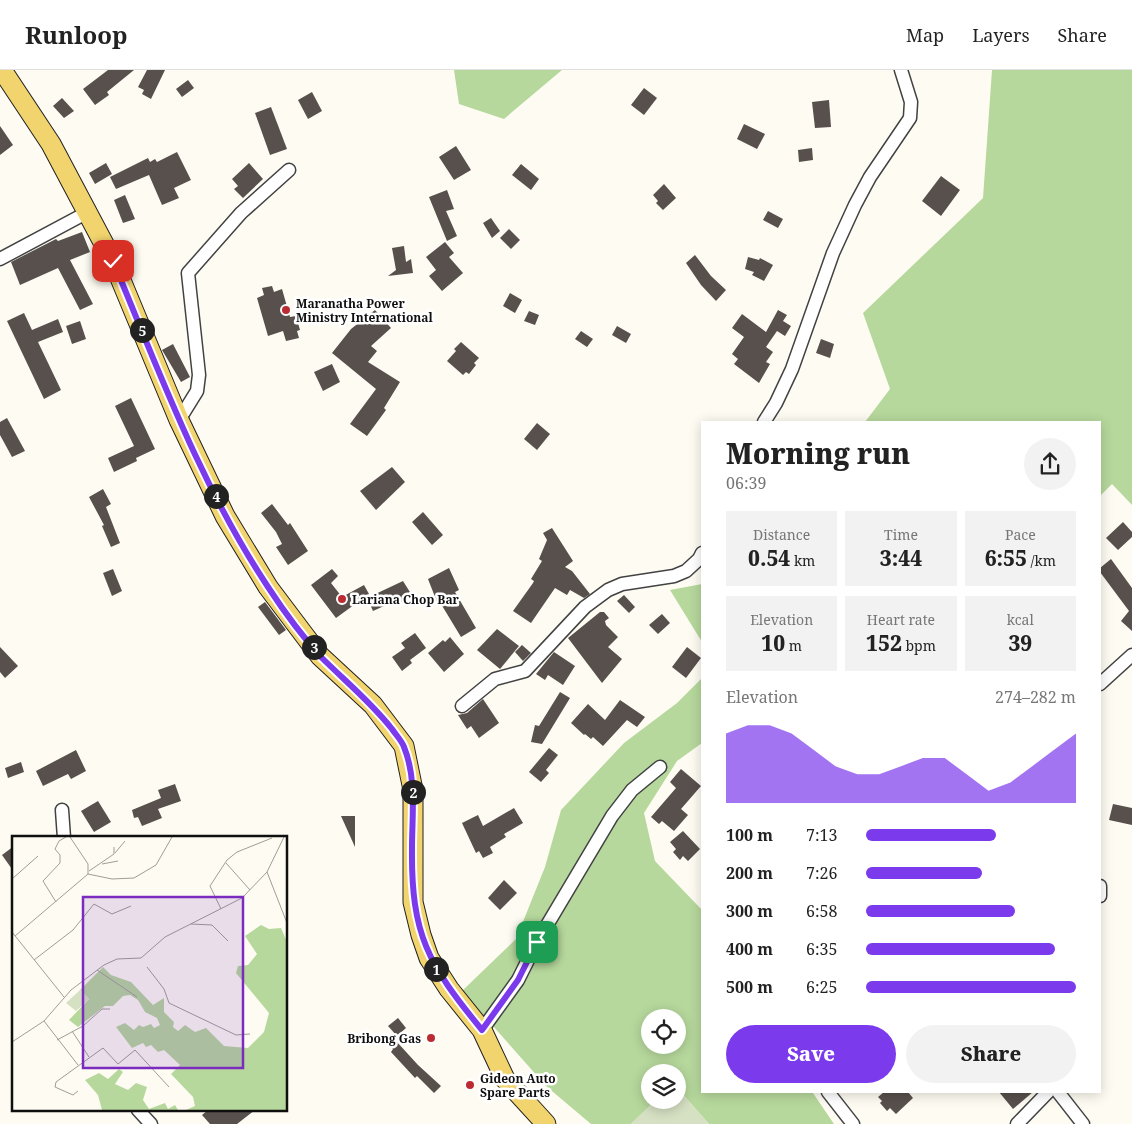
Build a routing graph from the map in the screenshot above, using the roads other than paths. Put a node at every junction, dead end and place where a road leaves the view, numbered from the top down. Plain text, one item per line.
1 (2, 70) edge
2 (901, 70) edge
3 (289, 170) dead end
4 (88, 212) junction
5 (0, 259) edge
6 (179, 420) junction
7 (765, 421) edge
8 (701, 555) edge
9 (1132, 655) edge
10 (1101, 683) edge
11 (462, 706) dead end
12 (660, 767) dead end
13 (62, 810) dead end
14 (64, 836) edge
15 (482, 1030) junction
16 (829, 1093) edge
17 (1047, 1093) edge
18 (1059, 1093) edge
19 (140, 1112) edge
20 (151, 1124) edge
21 (546, 1124) edge
22 (853, 1124) edge
23 (1017, 1124) edge
24 (1083, 1124) edge

1 - 4 main road
2 - 7 street
3 - 6 street
4 - 5 street
4 - 6 main road
6 - 15 main road
8 - 11 street
9 - 10 street
12 - 15 street
13 - 14 street
15 - 21 main road
16 - 22 street
17 - 23 street
18 - 24 street
19 - 20 street

